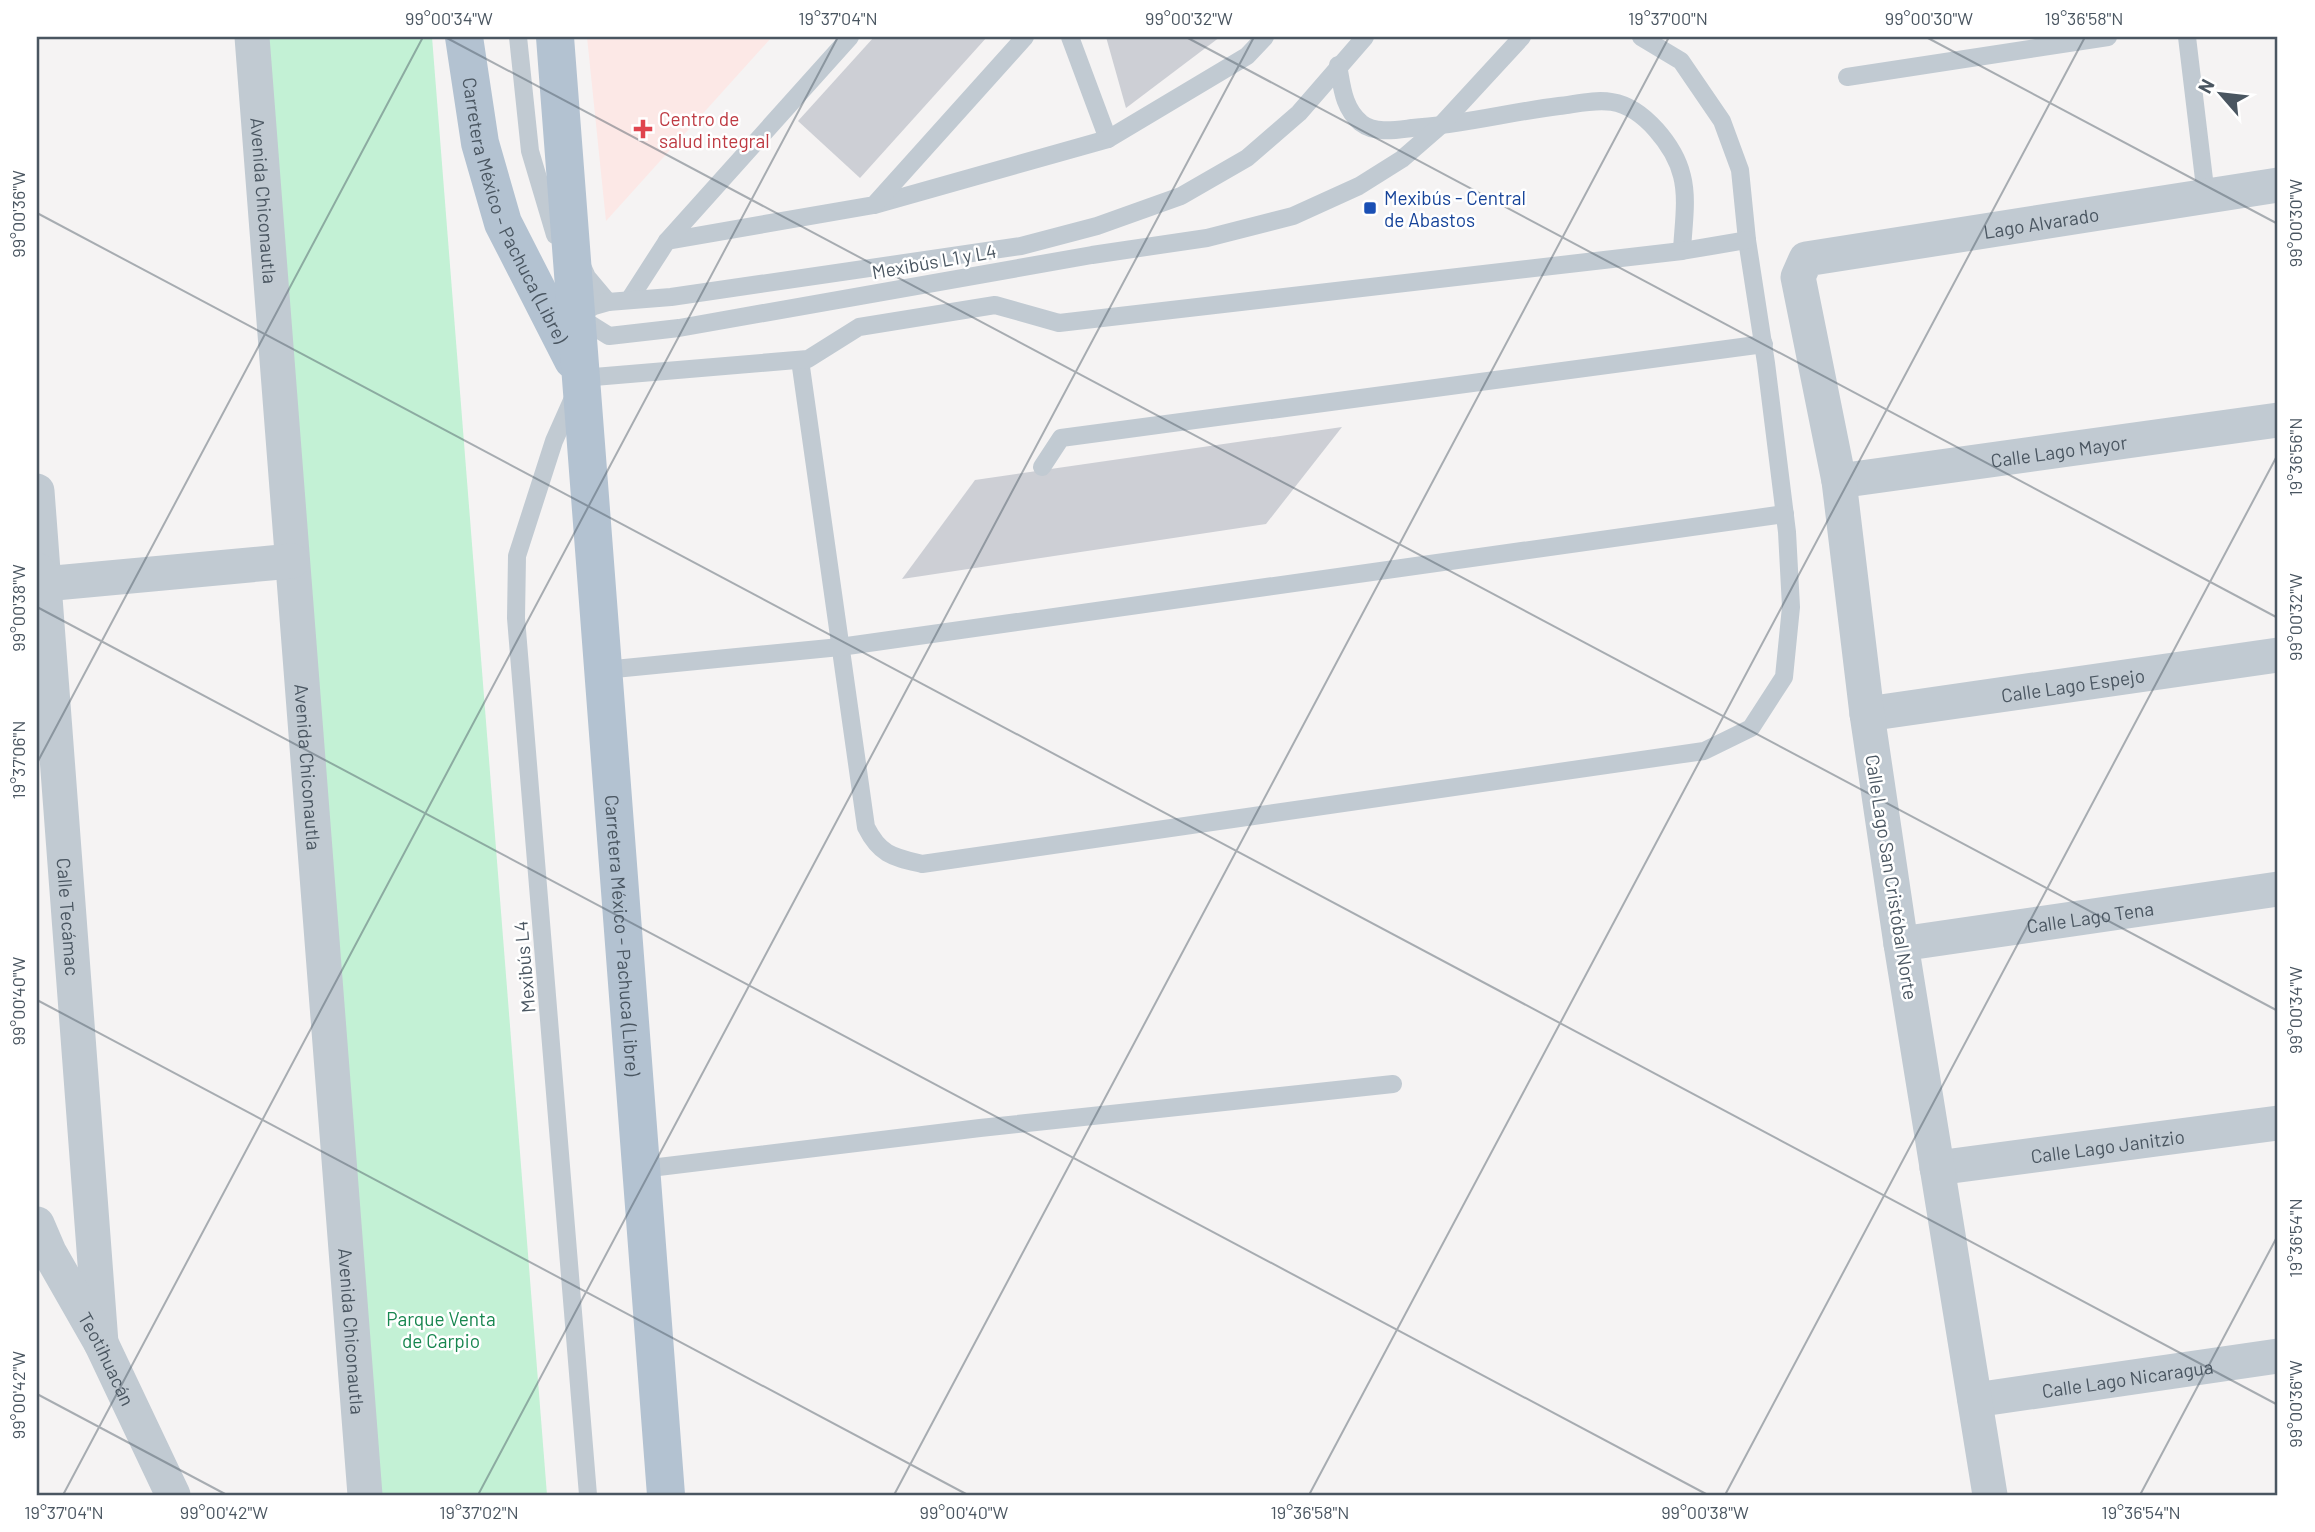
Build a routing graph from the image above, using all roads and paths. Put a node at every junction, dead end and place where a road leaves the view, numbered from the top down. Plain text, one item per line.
1 (251, 37) edge
2 (464, 37) edge
3 (518, 37) edge
4 (541, 37) edge
5 (555, 37) edge
6 (850, 37) edge
7 (1025, 37) edge
8 (1070, 37) edge
9 (1265, 37) edge
10 (1365, 37) edge
11 (1522, 37) edge
12 (1641, 37) edge
13 (2108, 37) edge
14 (2187, 37) edge
15 (1338, 65) junction
16 (1847, 77) dead end
17 (1440, 127) junction
18 (1108, 139) junction
19 (2278, 185) edge
20 (2206, 196) junction
21 (874, 205) junction
22 (1747, 240) junction
23 (571, 241) junction
24 (667, 241) junction
25 (1682, 251) junction
26 (1806, 259) joint
27 (629, 300) junction
28 (609, 336) junction
29 (584, 337) junction
30 (1763, 344) junction
31 (800, 360) junction
32 (2278, 420) edge
33 (554, 441) junction
34 (1042, 467) dead end
35 (1839, 481) junction
36 (37, 491) edge
37 (1785, 514) junction
38 (292, 562) junction
39 (40, 577) edge
40 (840, 647) junction
41 (2278, 655) edge
42 (604, 670) junction
43 (1867, 714) junction
44 (2278, 889) edge
45 (1901, 944) junction
46 (1393, 1084) dead end
47 (2278, 1123) edge
48 (1937, 1168) junction
49 (642, 1169) junction
50 (37, 1224) edge
51 (101, 1343) junction
52 (2278, 1356) edge
53 (1975, 1400) junction
54 (173, 1495) edge
55 (365, 1495) edge
56 (588, 1495) edge
57 (666, 1495) edge
58 (1990, 1495) edge

1 - 38 street, Avenida Chiconautla
2 - 29 main road, Carretera México - Pachuca (Libre)
3 - 29 lane
4 - 23 lane
5 - 23 main road, Carretera México - Pachuca (Libre)
6 - 24 lane
7 - 21 lane
8 - 18 lane
9 - 18 lane
10 - 15 lane, Mexibús L1 y L4
11 - 17 lane, Mexibús L1 y L4
12 - 22 lane
13 - 16 lane
14 - 20 lane
15 - 17 lane
15 - 27 lane, Mexibús L1 y L4
17 - 25 lane
17 - 28 lane, Mexibús L1 y L4
18 - 21 lane
19 - 20 street, Lago Alvarado
20 - 26 street, Lago Alvarado
21 - 24 lane
22 - 25 lane
22 - 30 lane
23 - 29 main road, Carretera México - Pachuca (Libre)
24 - 27 lane
25 - 31 lane
26 - 35 street, Calle Lago San Cristóbal Norte
27 - 29 lane, Mexibús L1 y L4
28 - 29 lane
28 - 29 lane, Mexibús L4
29 - 31 lane
29 - 33 lane, Mexibús L4
29 - 33 lane, Mexibús L4
29 - 42 main road, Carretera México - Pachuca (Libre)
30 - 34 lane
30 - 37 lane
31 - 40 lane
32 - 35 street, Calle Lago Mayor
33 - 56 lane, Mexibús L4
35 - 43 street, Calle Lago San Cristóbal Norte
36 - 39 street, Calle Tecámac
37 - 40 lane
37 - 40 lane
38 - 39 street
38 - 55 street, Avenida Chiconautla
39 - 51 street, Calle Tecámac
40 - 42 lane
41 - 43 street, Calle Lago Espejo
42 - 49 main road, Carretera México - Pachuca (Libre)
43 - 45 street, Calle Lago San Cristóbal Norte
44 - 45 street, Calle Lago Tena
45 - 48 street, Calle Lago San Cristóbal Norte
46 - 49 lane
47 - 48 street, Calle Lago Janitzio
48 - 53 street, Calle Lago San Cristóbal Norte
49 - 57 main road, Carretera México - Pachuca (Libre)
50 - 51 street, Teotihuacán
51 - 54 street, Teotihuacán
52 - 53 street, Calle Lago Nicaragua
53 - 58 street, Calle Lago San Cristóbal Norte

